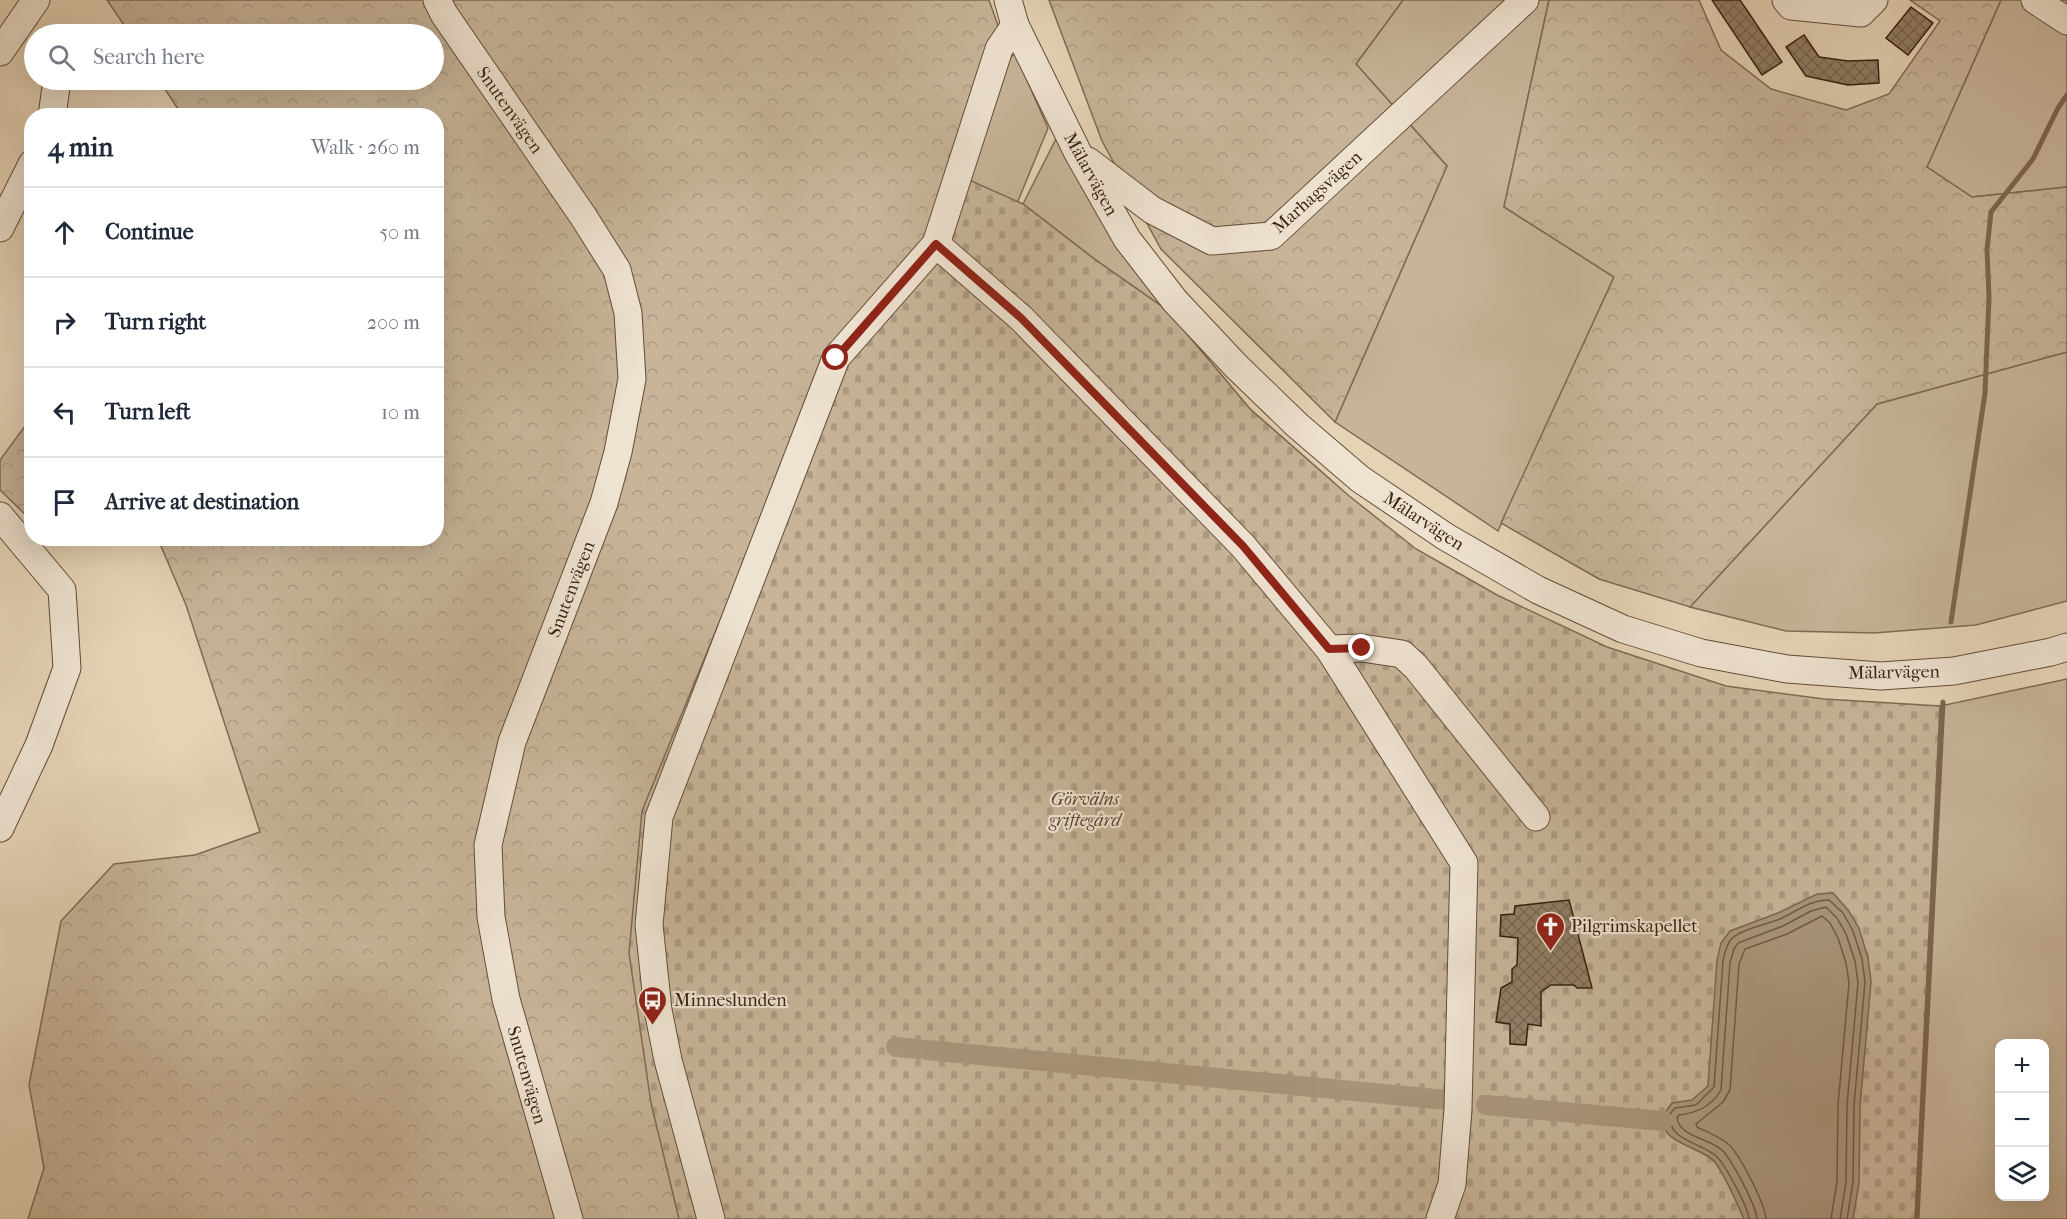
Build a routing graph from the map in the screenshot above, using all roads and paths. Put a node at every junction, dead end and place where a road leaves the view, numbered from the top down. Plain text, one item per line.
1 (437, 0) edge
2 (1525, 0) edge
3 (1786, 0) edge
4 (1874, 0) edge
5 (2035, 0) edge
6 (1011, 12) edge
7 (2067, 21) edge
8 (24, 26) edge
9 (0, 52) edge
10 (56, 90) edge
11 (53, 108) edge
12 (1078, 153) junction
13 (24, 180) edge
14 (0, 228) edge
15 (936, 244) junction
16 (0, 516) edge
17 (24, 545) edge
18 (25, 546) edge
19 (2067, 647) edge
20 (1329, 649) junction
21 (1536, 817) dead end
22 (0, 828) edge
23 (569, 1219) edge
24 (711, 1219) edge
25 (1440, 1219) edge

1 - 23 street, Snutenvägen
2 - 12 street, Marhagsvägen
3 - 4 street
5 - 7 street
6 - 12 street, Mälarvägen
6 - 15 street
8 - 9 street
10 - 11 street
12 - 19 street, Mälarvägen
13 - 14 street
15 - 20 street
15 - 24 street
16 - 17 street
18 - 22 street
20 - 21 street
20 - 25 street

